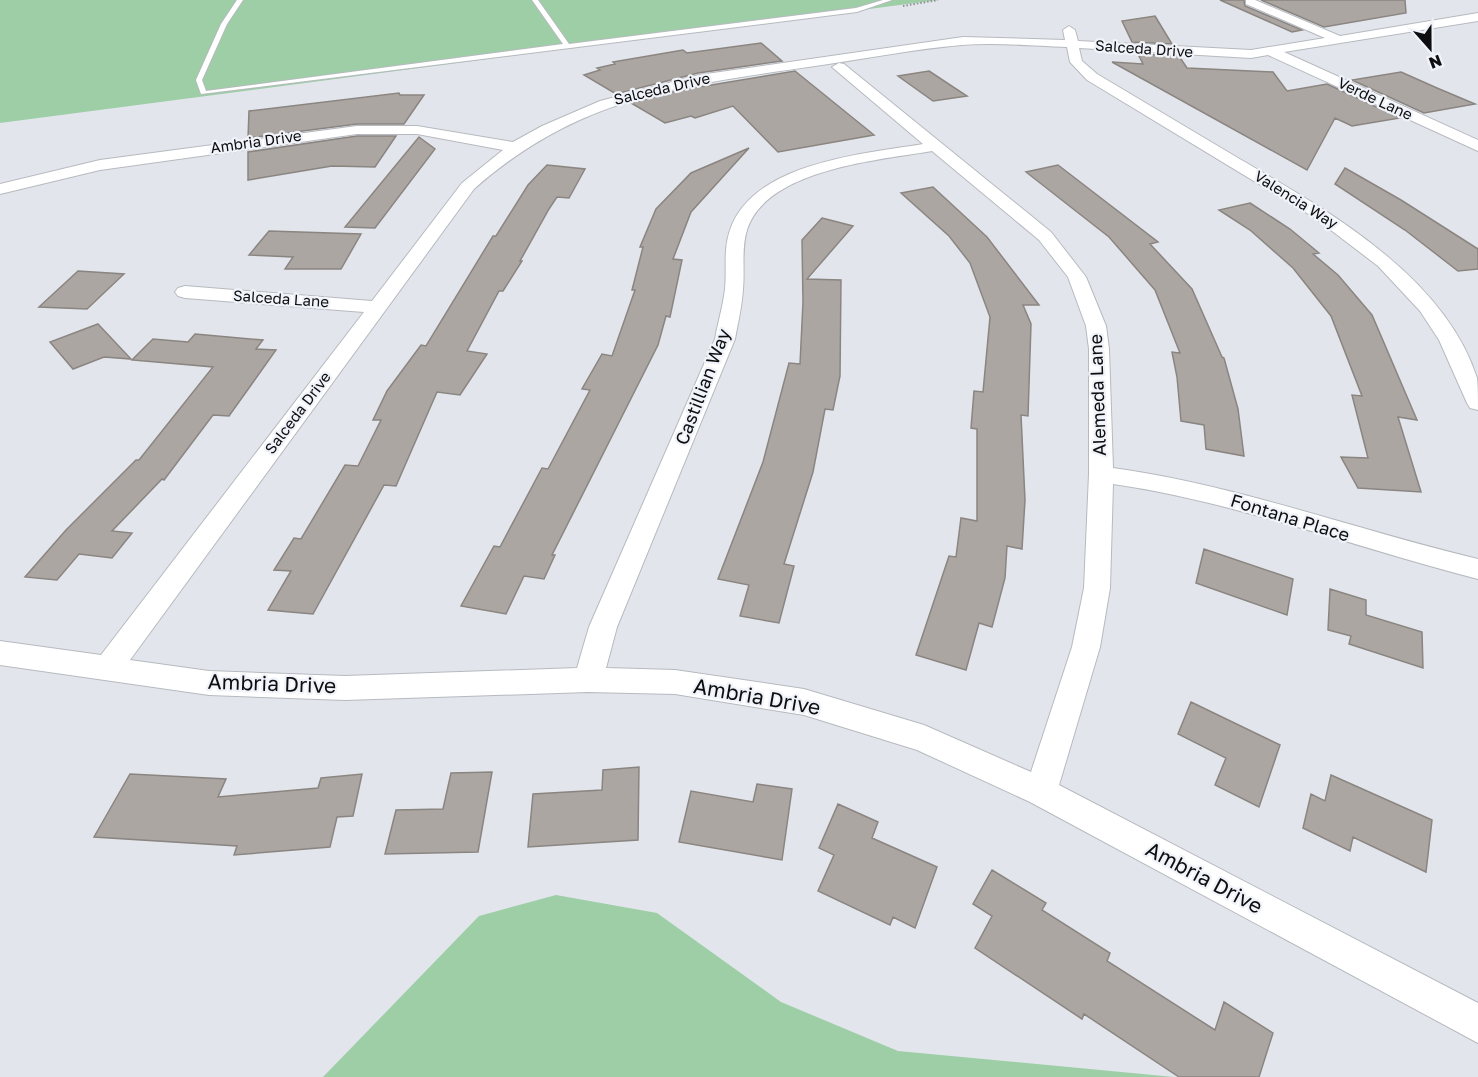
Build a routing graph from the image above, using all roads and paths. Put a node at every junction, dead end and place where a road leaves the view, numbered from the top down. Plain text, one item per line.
1 (240, 0) edge
2 (535, 0) edge
3 (889, 0) edge
4 (1250, 2) dead end
5 (1478, 17) edge
6 (1070, 36) junction
7 (1341, 40) junction
8 (567, 45) junction
9 (1272, 52) junction
10 (839, 67) dead end
11 (937, 146) junction
12 (513, 147) junction
13 (1478, 147) edge
14 (0, 189) edge
15 (185, 292) dead end
16 (378, 307) junction
17 (1478, 403) edge
18 (1101, 474) junction
19 (1478, 569) edge
20 (0, 653) edge
21 (107, 669) junction
22 (588, 680) junction
23 (1041, 792) junction
24 (1478, 1024) edge

1 - 8 lane
2 - 8 lane
3 - 8 lane
4 - 7 street
5 - 7 street, Salceda Drive
6 - 9 street, Salceda Drive
6 - 12 street, Salceda Drive
6 - 17 street, Valencia Way
7 - 9 street, Salceda Drive
9 - 13 street, Verde Lane
10 - 11 street, Alemeda Lane
11 - 18 street, Alemeda Lane
11 - 22 street, Castillian Way
12 - 14 street, Ambria Drive
12 - 16 street, Salceda Drive
15 - 16 street, Salceda Lane
16 - 21 street, Salceda Drive
18 - 19 street, Fontana Place
18 - 23 street, Alemeda Lane
20 - 21 street, Ambria Drive
21 - 22 street, Ambria Drive
22 - 23 street, Ambria Drive
23 - 24 street, Ambria Drive

